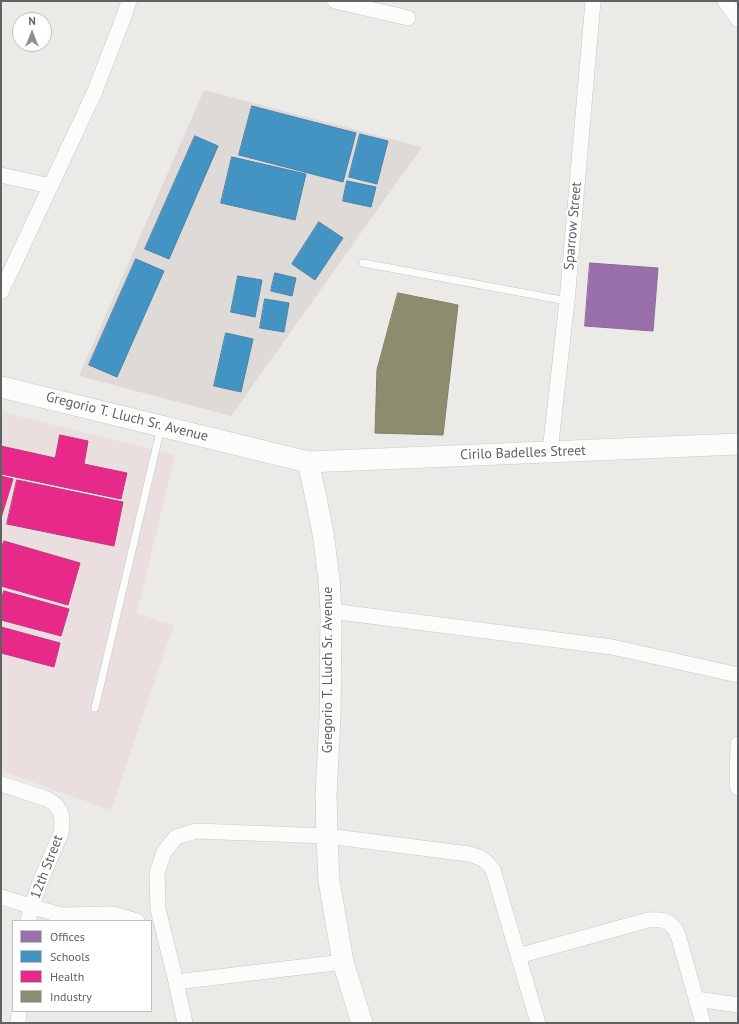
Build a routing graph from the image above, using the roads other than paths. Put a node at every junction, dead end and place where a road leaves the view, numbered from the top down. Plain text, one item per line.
1 (129, 1) edge
2 (335, 1) edge
3 (593, 1) edge
4 (725, 1) edge
5 (408, 18) dead end
6 (738, 19) edge
7 (1, 176) edge
8 (50, 186) junction
9 (363, 263) dead end
10 (1, 292) edge
11 (567, 301) junction
12 (1, 387) edge
13 (161, 426) junction
14 (738, 444) edge
15 (550, 452) junction
16 (308, 462) junction
17 (331, 611) junction
18 (738, 675) edge
19 (95, 708) dead end
20 (738, 744) edge
21 (1, 784) edge
22 (738, 788) edge
23 (326, 836) junction
24 (1, 897) edge
25 (30, 914) edge
26 (133, 920) edge
27 (157, 928) edge
28 (518, 956) junction
29 (343, 962) junction
30 (176, 982) junction
31 (696, 999) junction
32 (738, 1005) edge
33 (19, 1012) edge
34 (18, 1023) edge
35 (185, 1023) edge
36 (362, 1023) edge
37 (538, 1023) edge
38 (703, 1023) edge

1 - 8 street
2 - 5 street
3 - 11 street, Sparrow Street
4 - 6 street
7 - 8 street
8 - 10 street
9 - 11 lane
11 - 15 street, Sparrow Street
12 - 13 main road, Gregorio T. Lluch Sr. Avenue
13 - 16 main road, Gregorio T. Lluch Sr. Avenue
13 - 19 lane
14 - 15 main road, Cirilo Badelles Street
15 - 16 main road, Cirilo Badelles Street
16 - 17 main road, Gregorio T. Lluch Sr. Avenue
17 - 18 street
17 - 23 main road, Gregorio T. Lluch Sr. Avenue
20 - 22 street
21 - 25 street, 12th Street
23 - 27 street
23 - 28 street
23 - 29 main road, Gregorio T. Lluch Sr. Avenue
24 - 25 street
25 - 26 street
27 - 30 street
28 - 31 street
28 - 37 street
29 - 30 street
29 - 36 main road, Gregorio T. Lluch Sr. Avenue
30 - 35 street
31 - 32 street
31 - 38 street
33 - 34 street

